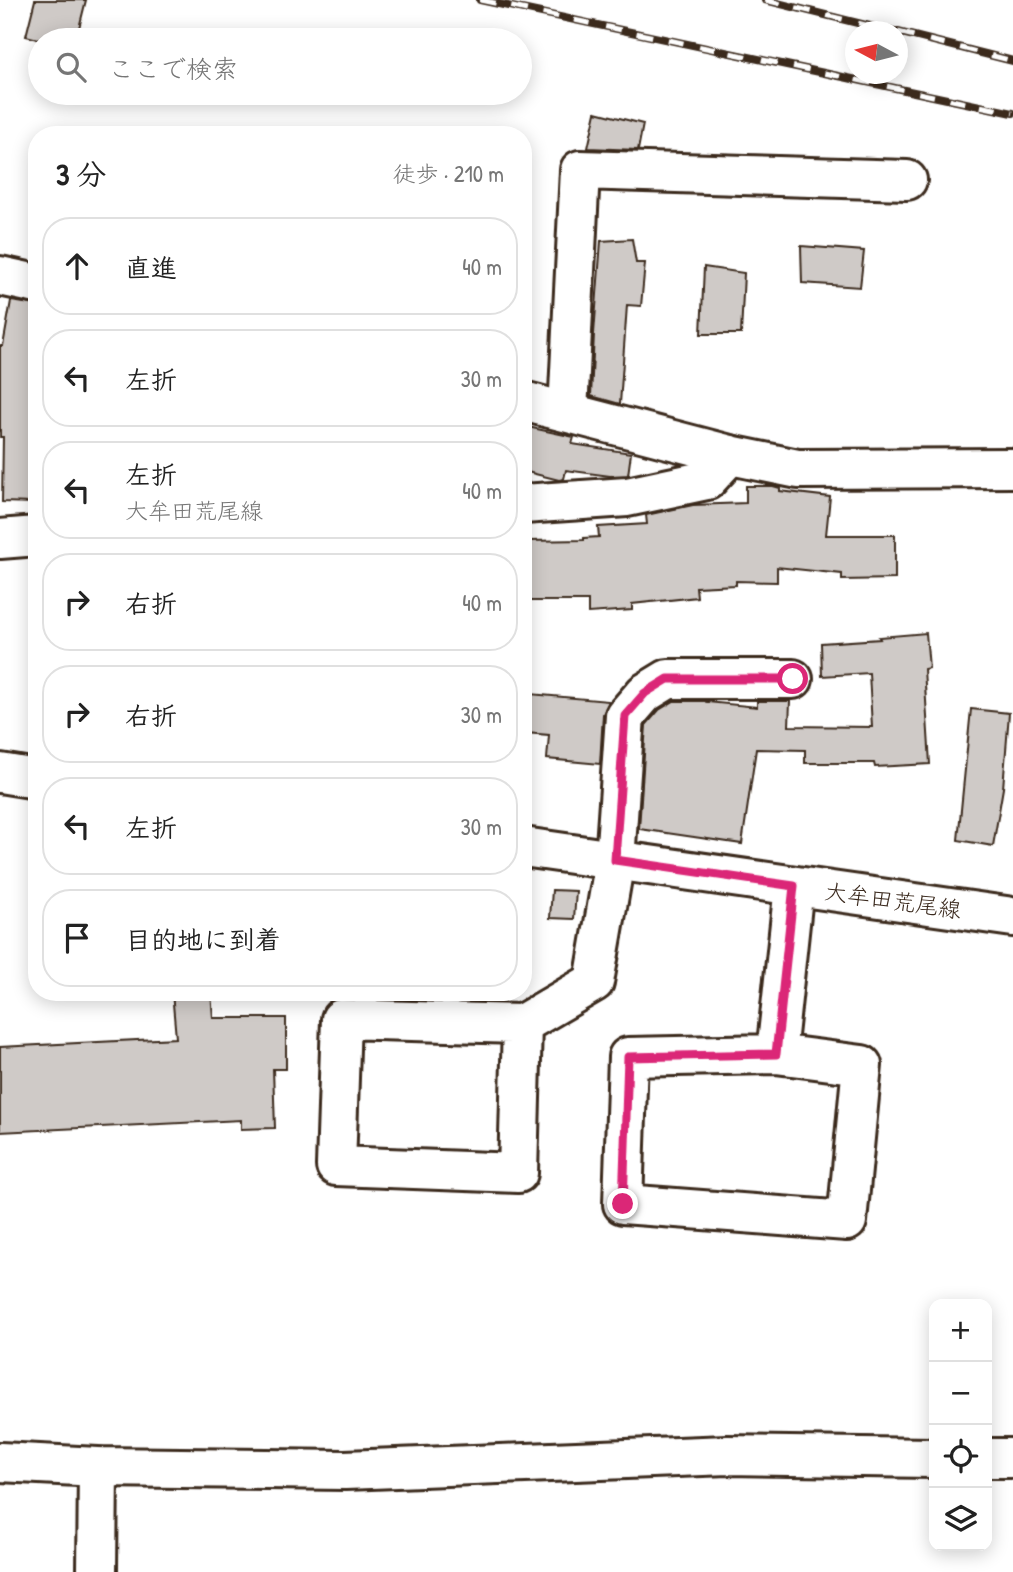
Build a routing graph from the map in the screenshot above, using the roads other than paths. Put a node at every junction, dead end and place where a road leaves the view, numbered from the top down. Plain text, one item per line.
1 (907, 180) dead end
2 (0, 276) edge
3 (28, 282) edge
4 (532, 403) edge
5 (568, 412) junction
6 (730, 455) junction
7 (1013, 468) edge
8 (532, 503) edge
9 (28, 537) edge
10 (0, 539) edge
11 (793, 679) dead end
12 (0, 774) edge
13 (28, 778) edge
14 (532, 848) edge
15 (615, 860) junction
16 (794, 886) junction
17 (1013, 917) edge
18 (522, 1024) junction
19 (776, 1054) junction
20 (929, 1458) edge
21 (992, 1458) edge
22 (1013, 1458) edge
23 (0, 1462) edge
24 (97, 1467) junction
25 (97, 1572) edge

1 - 5 street
2 - 3 street
4 - 5 street
5 - 6 street
6 - 7 street
6 - 8 street
9 - 10 street
11 - 15 street
12 - 13 street
14 - 15 street, 大牟田荒尾線
15 - 16 street, 大牟田荒尾線
15 - 18 street
16 - 17 street, 大牟田荒尾線
16 - 19 street
18 - 18 street
19 - 19 street
20 - 24 street
21 - 22 street
23 - 24 street
24 - 25 street

